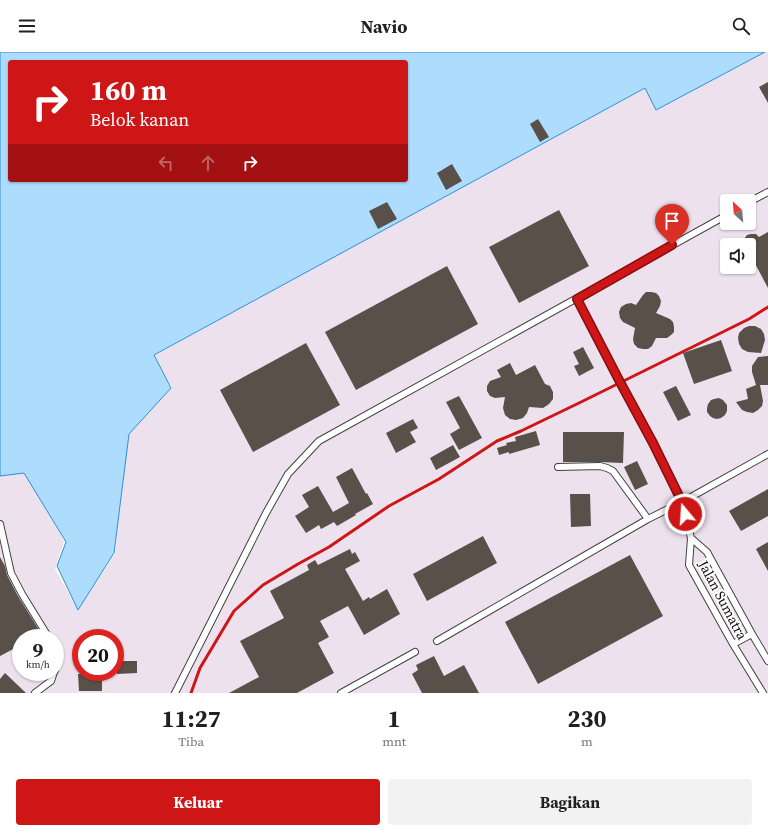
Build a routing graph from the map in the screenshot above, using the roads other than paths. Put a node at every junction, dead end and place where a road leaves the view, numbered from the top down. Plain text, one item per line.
1 (768, 192) edge
2 (756, 198) edge
3 (720, 218) edge
4 (577, 299) junction
5 (768, 454) edge
6 (558, 467) dead end
7 (682, 502) junction
8 (648, 519) junction
9 (0, 524) edge
10 (691, 538) junction
11 (43, 629) edge
12 (752, 634) junction
13 (437, 641) dead end
14 (733, 644) junction
15 (416, 652) dead end
16 (768, 660) edge
17 (51, 681) edge
18 (350, 691) edge
19 (34, 693) edge
20 (175, 693) edge
21 (341, 693) edge
22 (763, 693) edge

1 - 2 lane
3 - 4 lane
4 - 7 lane
4 - 20 lane
5 - 7 lane
6 - 8 lane
7 - 8 lane
7 - 10 lane
8 - 13 lane
9 - 11 lane
10 - 12 lane, Jalan Sumatra
10 - 14 lane, Jalan Sumatra
12 - 14 lane
12 - 16 lane, Jalan Sumatra
14 - 22 lane, Jalan Sumatra
15 - 18 lane
17 - 19 lane
18 - 21 lane

